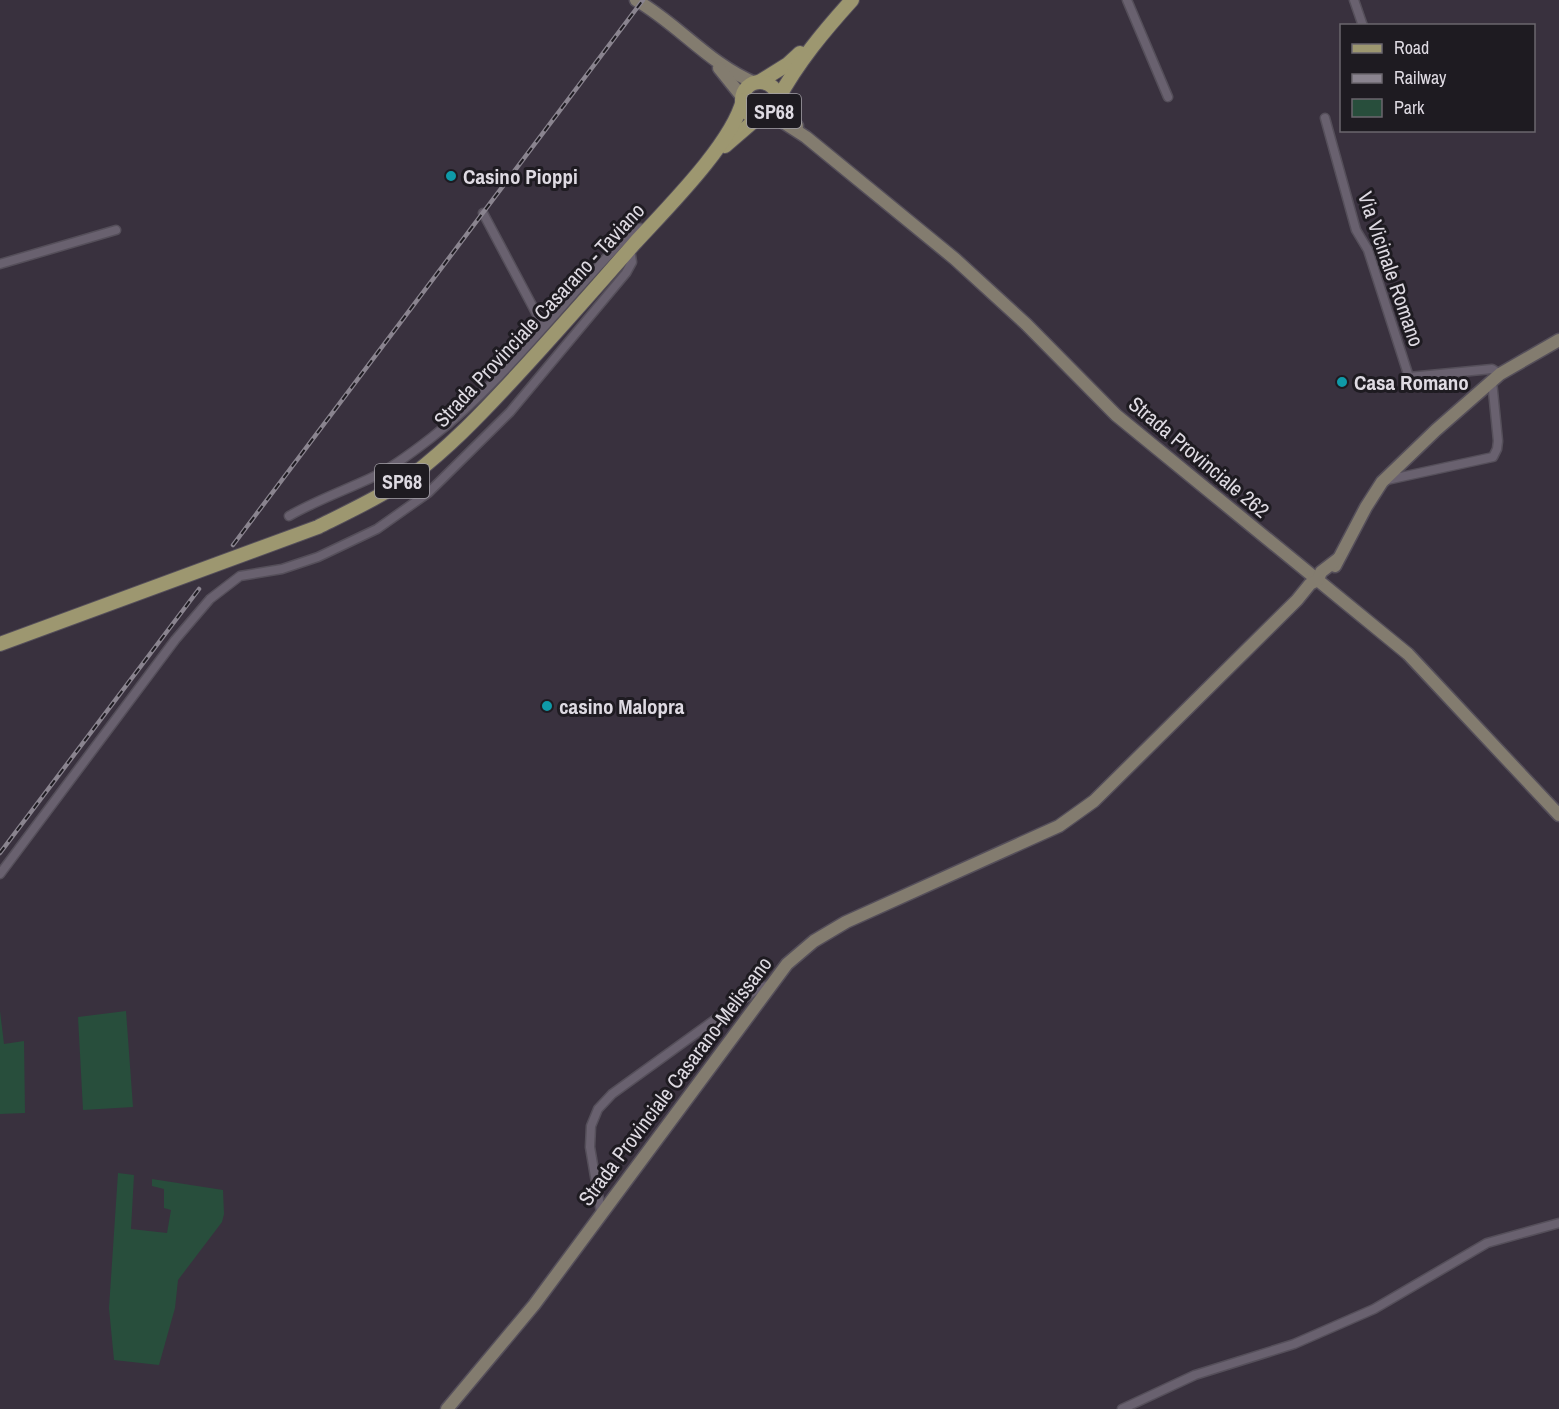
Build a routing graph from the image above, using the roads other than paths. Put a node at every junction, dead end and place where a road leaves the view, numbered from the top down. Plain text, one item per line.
1 (636, 0) edge
2 (852, 0) edge
3 (1127, 0) edge
4 (1354, 0) edge
5 (1362, 24) edge
6 (828, 27) junction
7 (713, 60) junction
8 (757, 82) junction
9 (1168, 97) dead end
10 (743, 99) junction
11 (778, 101) junction
12 (765, 116) junction
13 (1325, 118) dead end
14 (806, 137) junction
15 (702, 168) junction
16 (483, 213) dead end
17 (647, 229) junction
18 (116, 230) dead end
19 (630, 249) junction
20 (0, 264) edge
21 (543, 327) junction
22 (1559, 340) edge
23 (1496, 378) junction
24 (1382, 482) junction
25 (289, 516) dead end
26 (1318, 580) junction
27 (0, 645) edge
28 (1559, 815) edge
29 (0, 874) edge
30 (772, 984) junction
31 (601, 1212) junction
32 (1559, 1223) edge
33 (447, 1409) edge
34 (1122, 1409) edge

1 - 7 main road
2 - 6 main road, Strada Provinciale Casarano - Taviano / SP68
3 - 9 street
4 - 5 street
6 - 8 main road, Strada Provinciale Casarano - Taviano / SP68
6 - 11 main road, Strada Provinciale Casarano - Taviano / SP68
7 - 8 main road
7 - 10 main road
8 - 10 main road, Strada Provinciale Casarano - Taviano / SP68
8 - 11 main road, SP68
10 - 12 main road, SP68
10 - 15 main road, Strada Provinciale Casarano - Taviano / SP68
11 - 12 main road, Strada Provinciale Casarano - Taviano / SP68
11 - 14 main road
12 - 14 main road
12 - 15 main road, Strada Provinciale Casarano - Taviano / SP68
13 - 23 street, Via Vicinale Romano
14 - 26 main road, Strada Provinciale 262
15 - 17 main road, Strada Provinciale Casarano - Taviano / SP68
16 - 21 street
17 - 19 main road, Strada Provinciale Casarano - Taviano / SP68
17 - 21 street
18 - 20 street
19 - 27 main road, Strada Provinciale Casarano - Taviano / SP68
19 - 29 street
21 - 25 street
22 - 23 main road, Strada Provinciale Casarano-Melissano
23 - 24 main road, Strada Provinciale Casarano-Melissano
23 - 24 street
24 - 26 main road, Strada Provinciale Casarano-Melissano
26 - 28 main road, Strada Provinciale 262
26 - 30 main road, Strada Provinciale Casarano-Melissano
30 - 31 main road, Strada Provinciale Casarano-Melissano
30 - 31 street
31 - 33 main road, Strada Provinciale Casarano-Melissano
32 - 34 street

